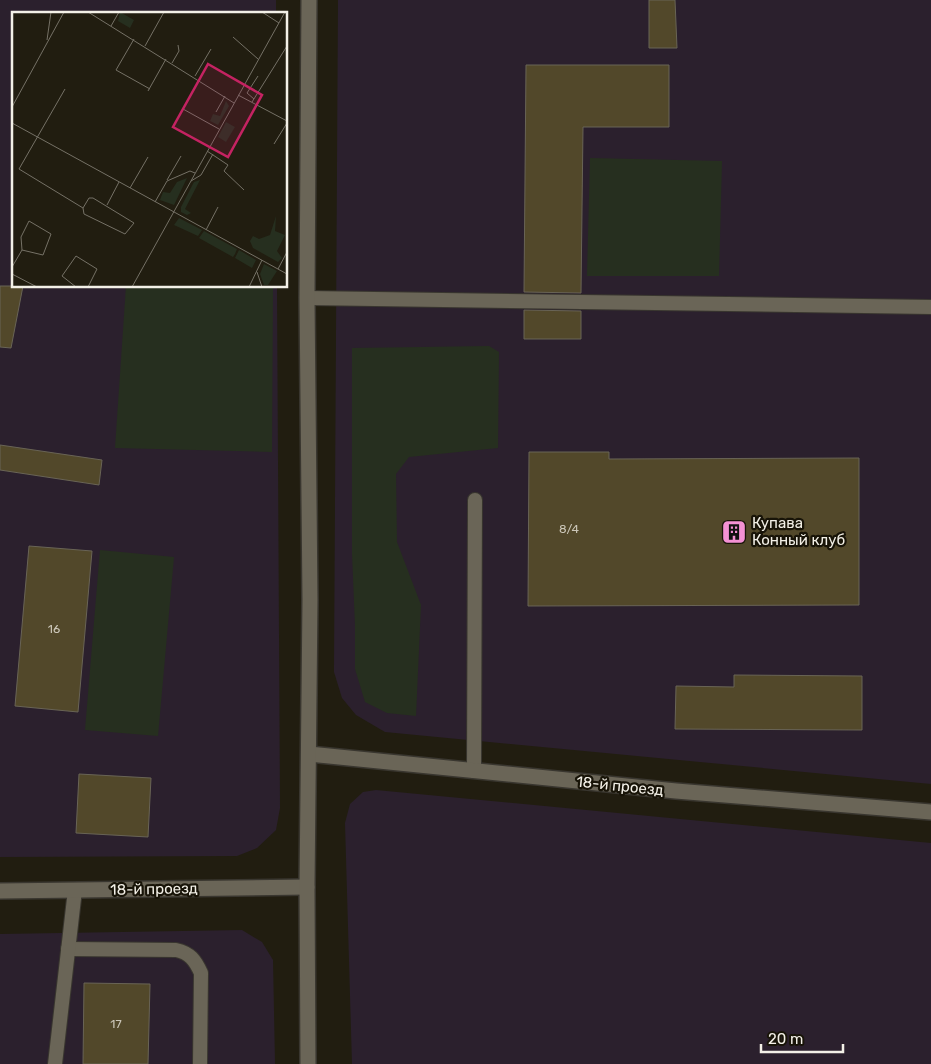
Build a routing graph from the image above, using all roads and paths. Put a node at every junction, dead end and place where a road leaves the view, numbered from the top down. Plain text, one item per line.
1 (309, 0) edge
2 (307, 298) junction
3 (931, 307) edge
4 (475, 500) dead end
5 (309, 754) junction
6 (474, 772) junction
7 (931, 812) edge
8 (307, 887) junction
9 (75, 890) junction
10 (0, 892) edge
11 (68, 948) junction
12 (55, 1064) edge
13 (200, 1064) edge
14 (308, 1064) edge

1 - 2 street
2 - 3 lane
2 - 5 street
4 - 6 lane
5 - 6 street, 18-й проезд
5 - 8 street
6 - 7 street, 18-й проезд
8 - 9 street, 18-й проезд
8 - 14 street
9 - 10 street, 18-й проезд
9 - 11 lane
11 - 12 lane
11 - 13 lane

